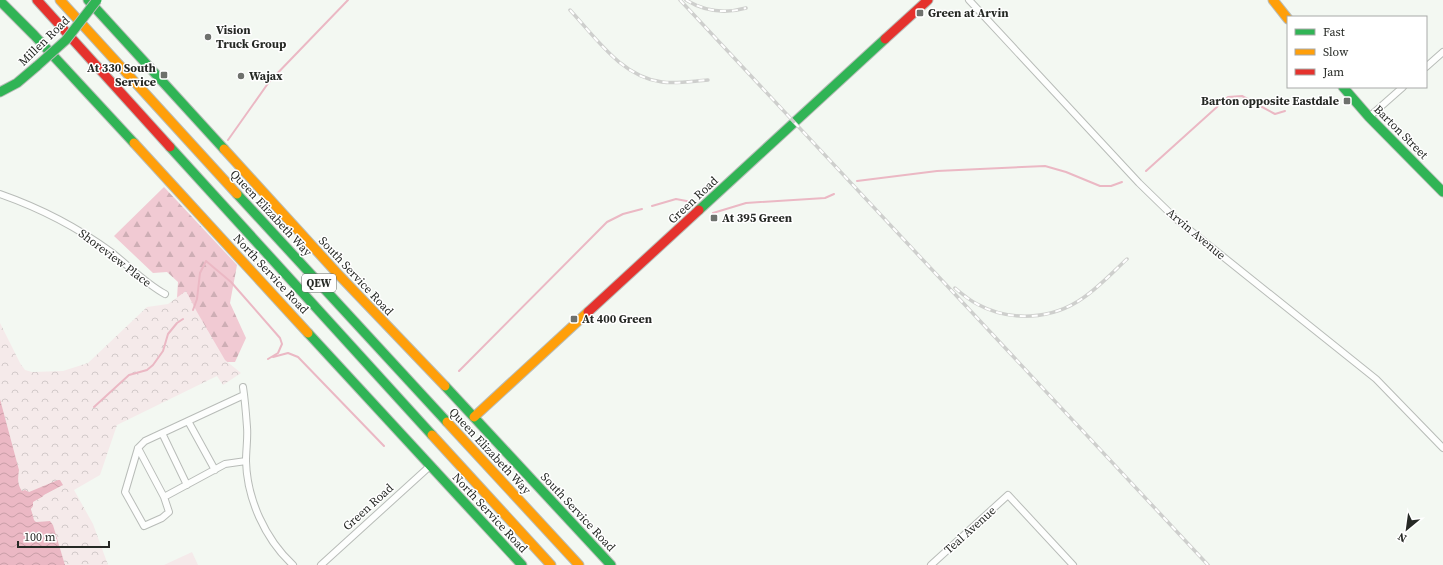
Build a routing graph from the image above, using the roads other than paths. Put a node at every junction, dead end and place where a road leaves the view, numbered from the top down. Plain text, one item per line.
1 (37, 0) edge
2 (60, 0) edge
3 (88, 0) edge
4 (97, 0) edge
5 (928, 0) edge
6 (969, 0) edge
7 (1273, 0) edge
8 (0, 1) edge
9 (1287, 18) edge
10 (1443, 52) edge
11 (1427, 65) edge
12 (1344, 88) edge
13 (1402, 88) edge
14 (0, 92) edge
15 (1369, 117) junction
16 (1443, 192) edge
17 (0, 194) edge
18 (165, 294) dead end
19 (244, 387) dead end
20 (244, 395) junction
21 (474, 417) junction
22 (188, 421) junction
23 (162, 433) junction
24 (138, 448) junction
25 (1443, 448) edge
26 (246, 462) junction
27 (430, 466) junction
28 (215, 470) junction
29 (187, 485) junction
30 (164, 497) junction
31 (293, 565) edge
32 (321, 565) edge
33 (522, 565) edge
34 (551, 565) edge
35 (579, 565) edge
36 (611, 565) edge
37 (931, 565) edge
38 (1073, 565) edge

1 - 34 main road, QEW
2 - 35 main road, Queen Elizabeth Way / QEW
3 - 21 main road, South Service Road
4 - 14 main road, Millen Road, bridge
5 - 21 main road, Green Road
6 - 25 street, Arvin Avenue
7 - 9 main road
8 - 27 main road, North Service Road
10 - 11 street
12 - 15 main road, Barton Street
13 - 15 street
15 - 16 main road, Barton Street
17 - 18 street, Shoreview Place
19 - 20 street
20 - 22 street
20 - 26 street
21 - 36 main road, South Service Road
22 - 23 street
22 - 28 street
23 - 24 street
23 - 29 street
24 - 30 street
24 - 30 street
26 - 28 street
26 - 31 street
27 - 32 street, Green Road
27 - 33 main road, North Service Road
28 - 29 street
29 - 30 street
37 - 38 street, Teal Avenue

